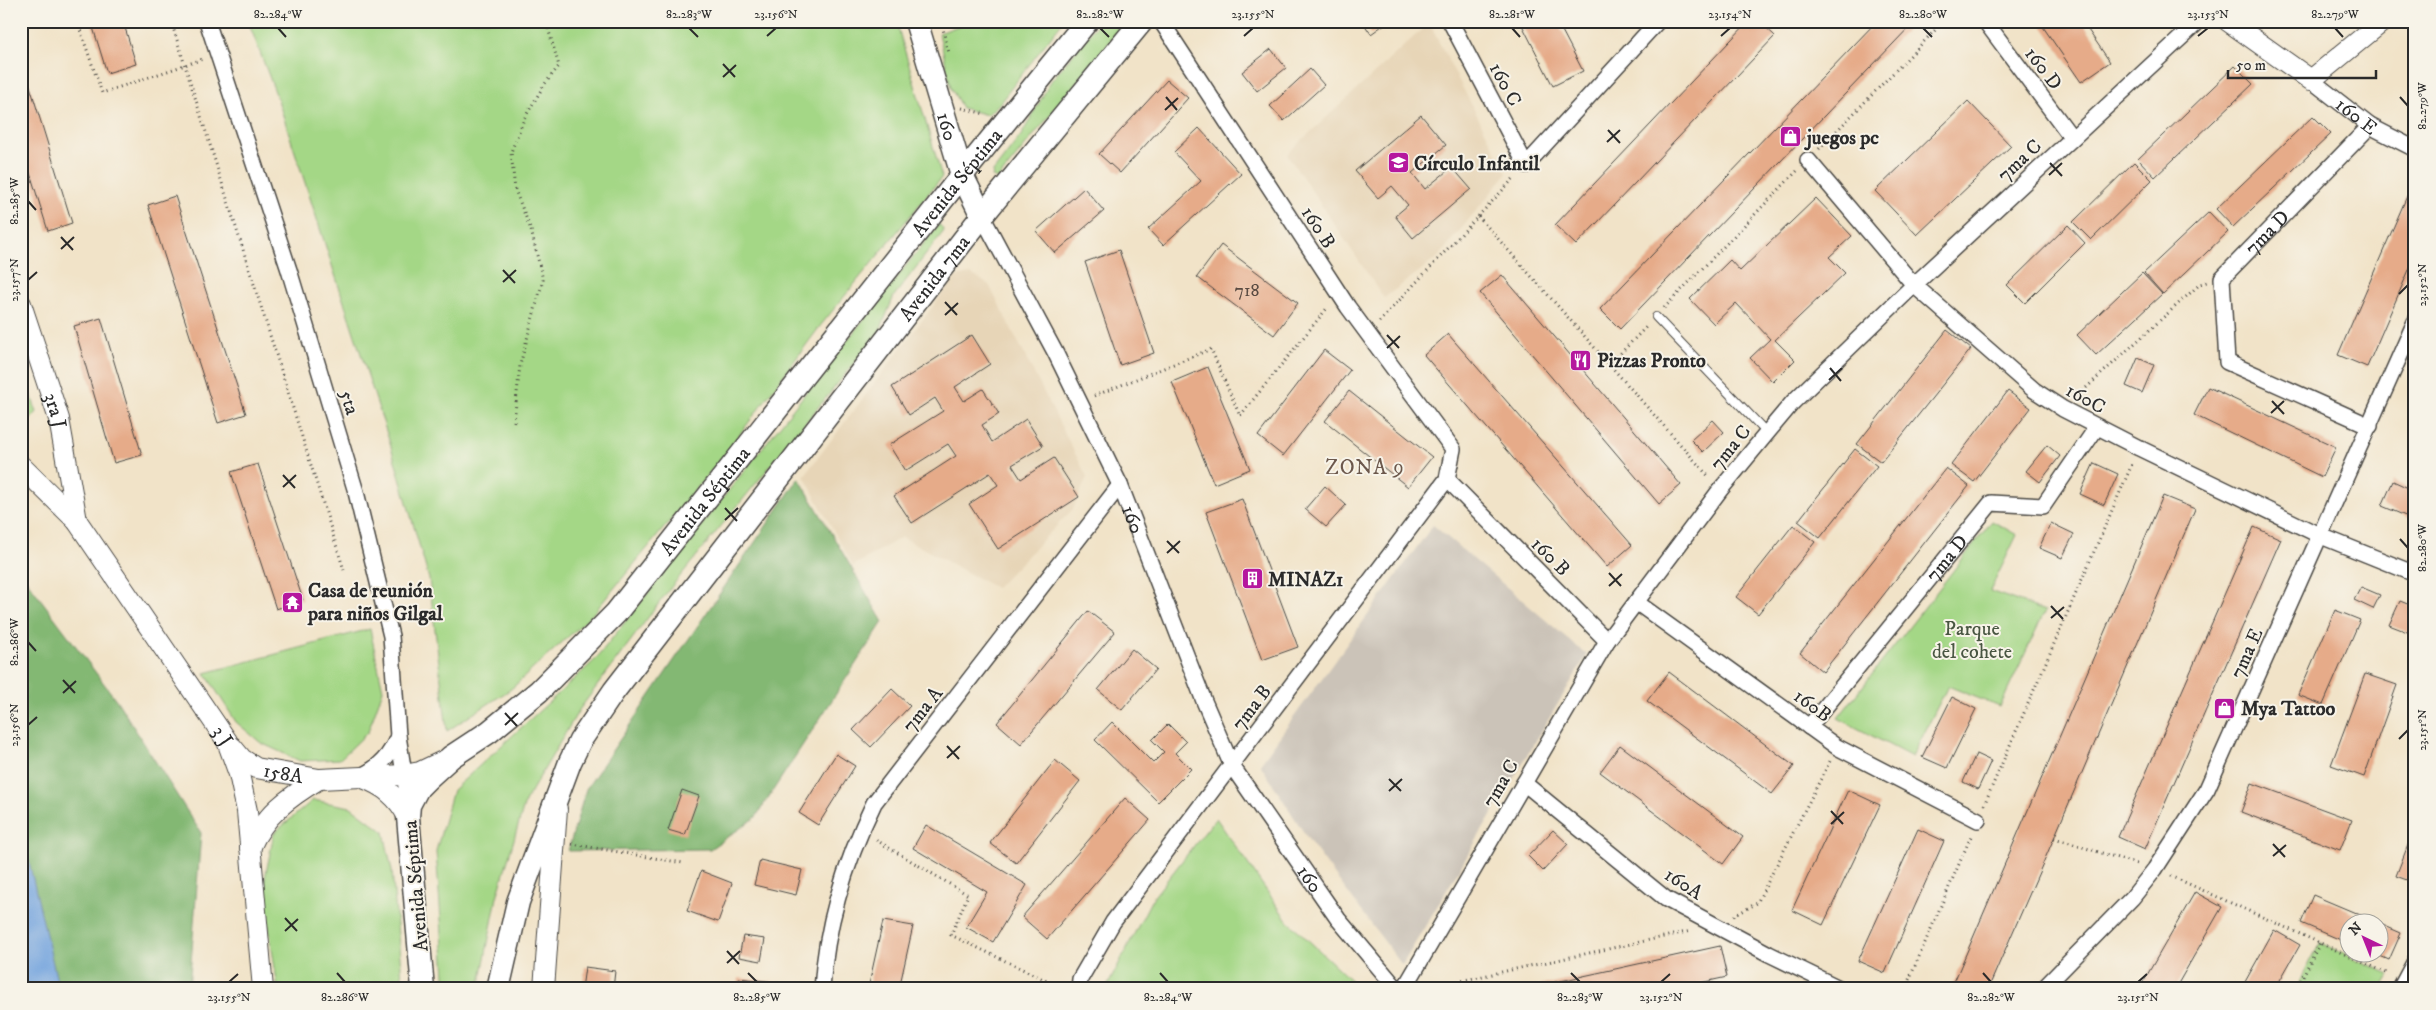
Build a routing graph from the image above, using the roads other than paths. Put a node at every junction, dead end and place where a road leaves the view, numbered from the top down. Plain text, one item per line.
1 (207, 21) edge
2 (916, 21) edge
3 (1087, 21) edge
4 (1142, 21) edge
5 (1161, 21) edge
6 (1450, 21) edge
7 (1658, 21) edge
8 (1984, 21) edge
9 (2199, 21) edge
10 (2228, 21) edge
11 (2383, 21) edge
12 (2311, 80) junction
13 (2370, 126) junction
14 (2072, 138) junction
15 (2415, 149) edge
16 (1808, 160) road end
17 (962, 174) junction
18 (982, 216) junction
19 (1914, 285) junction
20 (21, 304) edge
21 (1656, 317) road end
22 (2415, 322) edge
23 (2370, 426) junction
24 (2097, 427) junction
25 (1767, 433) junction
26 (1453, 449) joint
27 (21, 466) edge
28 (1447, 479) junction
29 (1120, 485) junction
30 (77, 521) junction
31 (2321, 536) junction
32 (2415, 574) edge
33 (1636, 602) junction
34 (1607, 641) junction
35 (1809, 727) junction
36 (398, 736) junction
37 (227, 742) junction
38 (451, 757) junction
39 (1232, 766) junction
40 (404, 775) junction
41 (359, 777) junction
42 (320, 779) junction
43 (1524, 783) junction
44 (558, 792) junction
45 (409, 811) junction
46 (1978, 820) road end
47 (250, 850) junction
48 (2415, 961) edge
49 (2403, 985) edge
50 (264, 989) edge
51 (423, 989) edge
52 (498, 989) edge
53 (544, 989) edge
54 (822, 989) edge
55 (1078, 989) edge
56 (1397, 989) edge
57 (1404, 989) edge
58 (1841, 989) edge
59 (2043, 989) edge

1 - 36 street, 5ta
2 - 17 main road, 160
3 - 17 main road, Avenida Séptima
4 - 18 main road, Avenida Séptima
5 - 26 street, 160 B
6 - 7 street, 160 C
8 - 14 street, 160 D
9 - 14 street, 7ma C
10 - 12 street, 160 E
11 - 12 street
12 - 13 street, 160 E
13 - 15 street, 160 E
13 - 23 street, 7ma D
14 - 19 street, 7ma C
16 - 19 street, 160C
17 - 18 main road, 160
17 - 38 main road, Avenida Séptima
18 - 29 street, 160
18 - 44 main road, Avenida 7ma
19 - 24 street, 160C
19 - 25 street, 7ma C
20 - 30 street, 3ra J
21 - 25 lane
22 - 23 street, 7ma E
23 - 31 street, 7ma E
24 - 31 street, 160C
24 - 35 street, 7ma D
25 - 33 street, 7ma C
26 - 28 street, 7ma B
27 - 30 street
28 - 34 street, 160 B
28 - 39 street, 7ma B
29 - 39 street, 160
29 - 54 street, 7ma A
30 - 37 street, 3 J
31 - 32 street, 160C
31 - 59 street, 7ma E
33 - 34 street, 7ma C
33 - 35 street, 160B
34 - 43 street, 7ma C
35 - 46 street, 160B
36 - 40 street, 5ta
36 - 41 street, 158A
37 - 42 street, 158A
37 - 47 street, 3 J
38 - 40 street
38 - 45 main road, Avenida Séptima
39 - 55 street, 7ma B
39 - 56 street, 160
40 - 41 street
40 - 45 street, 5ta
41 - 42 street, 158A
41 - 45 street, 158A
42 - 47 street, 158A
43 - 57 street, 7ma C
43 - 58 street, 160A
44 - 52 main road
44 - 53 street
45 - 51 main road, Avenida Séptima
47 - 50 street, 3 J
48 - 49 street

